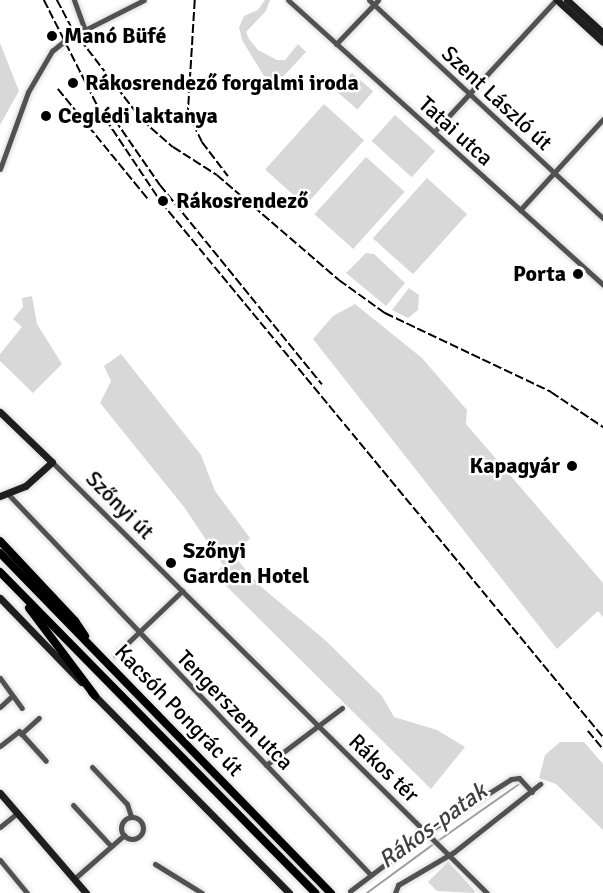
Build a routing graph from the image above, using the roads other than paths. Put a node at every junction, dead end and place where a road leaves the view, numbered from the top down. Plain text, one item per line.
1 (74, 0) edge
2 (144, 0) edge
3 (288, 0) edge
4 (557, 0) edge
5 (567, 0) edge
6 (374, 1) edge
7 (85, 31) junction
8 (603, 33) edge
9 (603, 42) edge
10 (336, 44) junction
11 (468, 95) junction
12 (603, 119) edge
13 (434, 132) junction
14 (0, 169) edge
15 (554, 173) junction
16 (520, 210) junction
17 (603, 218) edge
18 (603, 285) edge
19 (0, 412) edge
20 (52, 462) junction
21 (3, 495) edge
22 (0, 541) edge
23 (0, 553) edge
24 (0, 572) edge
25 (182, 591) junction
26 (18, 592) junction
27 (0, 597) edge
28 (138, 634) junction
29 (92, 648) junction
30 (116, 655) dead end
31 (0, 678) edge
32 (12, 696) junction
33 (95, 696) junction
34 (0, 707) edge
35 (22, 708) dead end
36 (342, 708) dead end
37 (39, 718) dead end
38 (317, 726) junction
39 (21, 734) junction
40 (0, 746) edge
41 (46, 761) dead end
42 (266, 765) junction
43 (92, 767) dead end
44 (540, 784) dead end
45 (532, 792) junction
46 (0, 793) edge
47 (73, 805) dead end
48 (17, 813) junction
49 (131, 816) junction
50 (0, 827) edge
51 (124, 835) junction
52 (430, 837) junction
53 (110, 845) junction
54 (449, 854) junction
55 (0, 860) edge
56 (155, 864) dead end
57 (371, 875) junction
58 (74, 879) junction
59 (350, 891) dead end
60 (27, 893) edge
61 (86, 893) edge
62 (202, 893) edge
63 (289, 893) edge
64 (315, 893) edge
65 (332, 893) edge
66 (395, 893) edge
67 (487, 893) edge

1 - 7 street
2 - 7 street
3 - 10 street, Tatai utca
4 - 9 street
4 - 11 street
5 - 8 street
6 - 10 street
6 - 11 street, Szent László út
7 - 14 street
10 - 13 street, Tatai utca
11 - 13 street
11 - 15 street, Szent László út
12 - 15 street
13 - 16 street, Tatai utca
15 - 16 street
15 - 17 street, Szent László út
16 - 18 street, Tatai utca
19 - 20 street, Szőnyi út
20 - 21 street
20 - 25 street, Szőnyi út
21 - 28 street, Tengerszem utca
22 - 29 main road
23 - 29 main road, Kacsóh Pongrác út
24 - 26 main road, Kacsóh Pongrác út
25 - 28 street
25 - 38 street, Szőnyi út
26 - 33 main road
26 - 64 main road, Kacsóh Pongrác út
27 - 33 street
28 - 30 street
28 - 42 street, Tengerszem utca
29 - 65 main road, Kacsóh Pongrác út
31 - 32 street
32 - 34 street
32 - 35 street
33 - 63 street
36 - 38 street
37 - 39 street
38 - 42 street
38 - 52 street, Rákos tér
39 - 40 street
39 - 41 street
42 - 57 street, Tengerszem utca
43 - 49 street
44 - 45 street
45 - 52 street, Rákos tér
45 - 54 street
46 - 48 street
47 - 53 street
48 - 50 street
48 - 58 street
49 - 51 street
49 - 51 street
51 - 53 street
52 - 54 street, Rákos tér
52 - 57 street
53 - 58 street
54 - 66 street
54 - 67 street, Rákos tér
55 - 60 street
56 - 62 street
57 - 59 street
58 - 61 street

